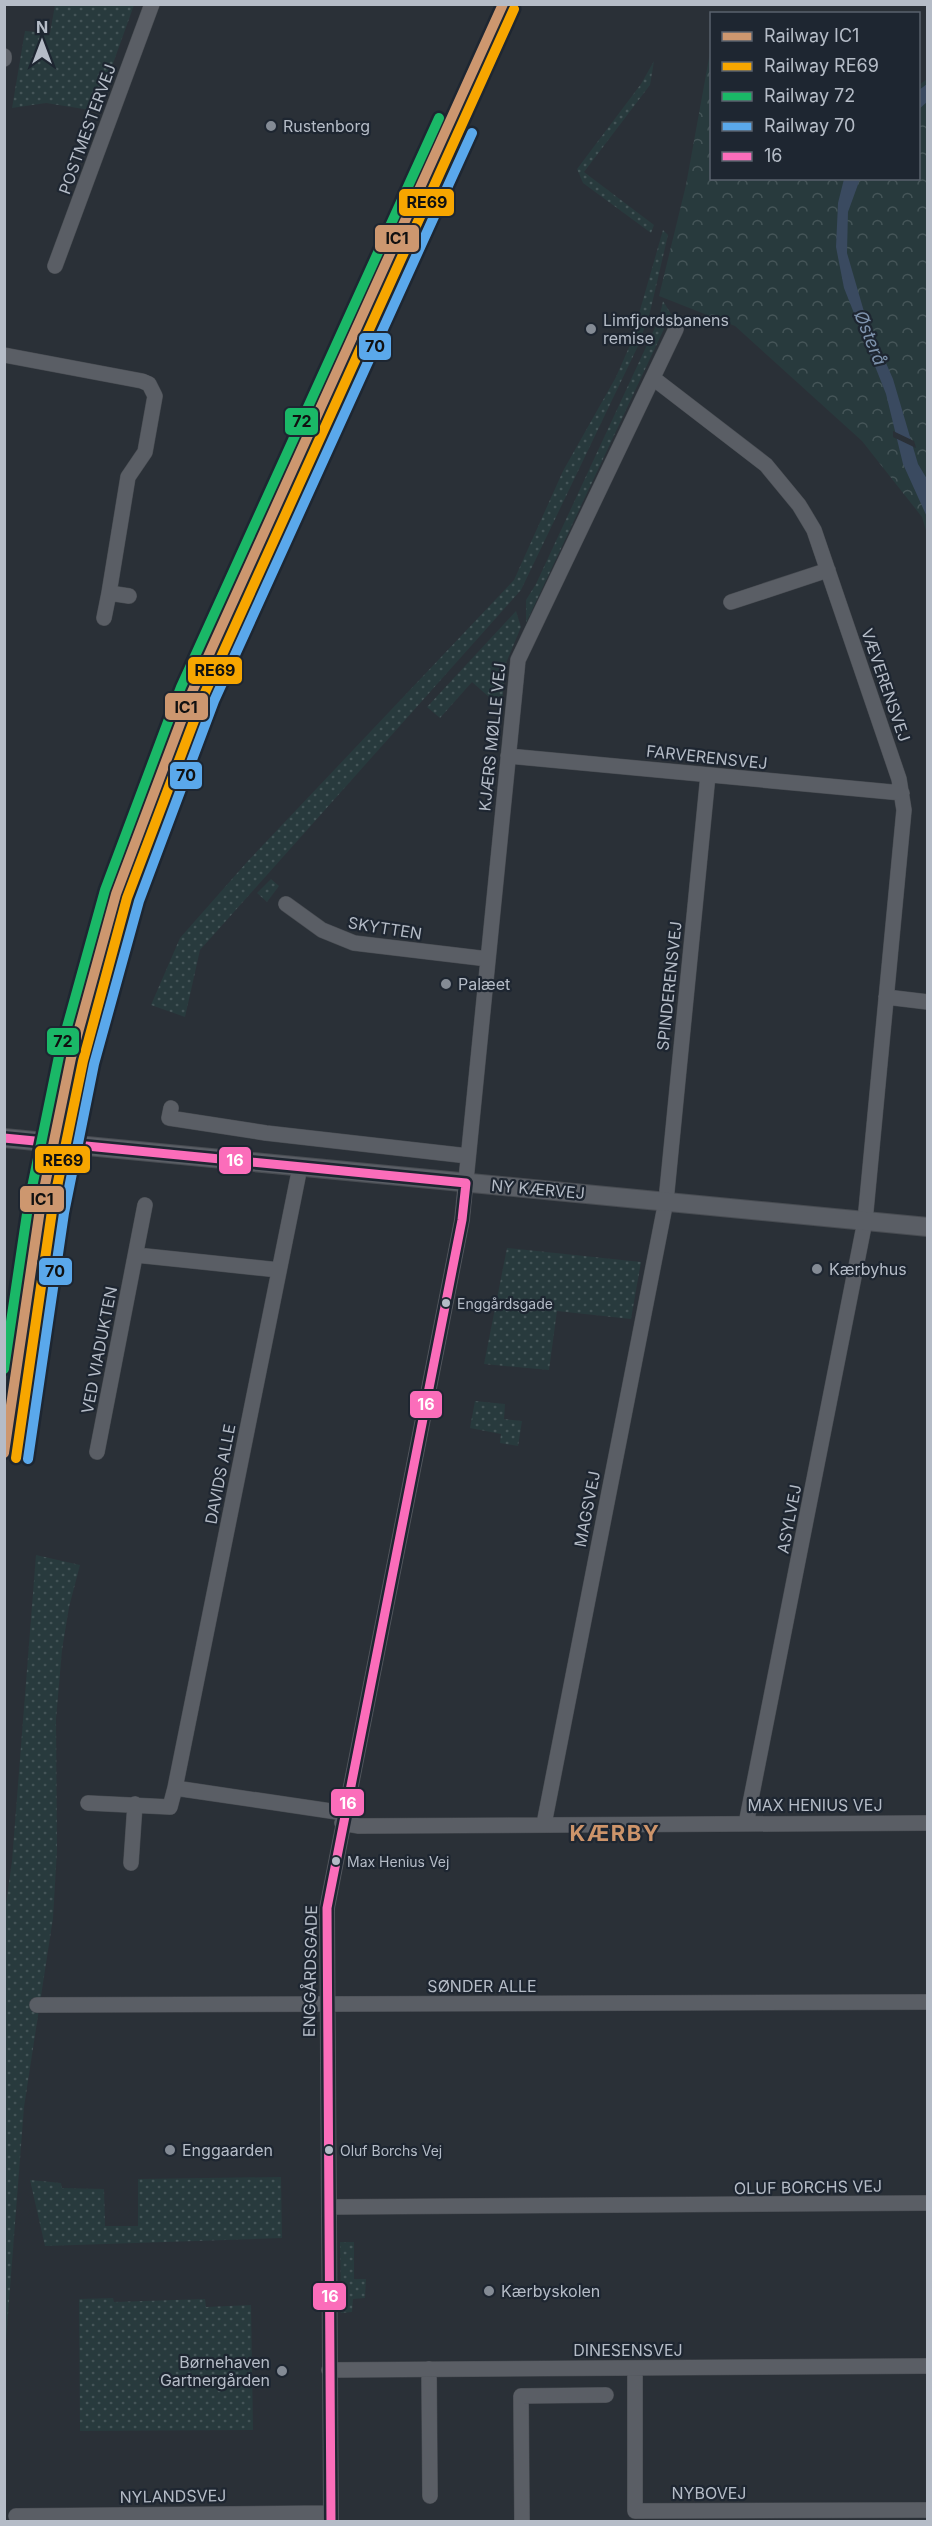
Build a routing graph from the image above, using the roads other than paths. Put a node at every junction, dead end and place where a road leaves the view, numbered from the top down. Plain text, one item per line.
1 (152, 4) edge
2 (55, 266) dead end
3 (676, 329) dead end
4 (4, 355) edge
5 (652, 378) junction
6 (828, 570) junction
7 (109, 593) junction
8 (129, 596) dead end
9 (731, 602) dead end
10 (104, 618) dead end
11 (508, 756) junction
12 (708, 775) junction
13 (902, 793) junction
14 (286, 904) dead end
15 (488, 959) junction
16 (886, 997) junction
17 (927, 1002) edge
18 (171, 1108) dead end
19 (4, 1138) edge
20 (468, 1156) junction
21 (300, 1167) junction
22 (466, 1183) junction
23 (666, 1201) junction
24 (145, 1205) dead end
25 (866, 1221) junction
26 (927, 1227) edge
27 (136, 1255) junction
28 (279, 1270) junction
29 (97, 1452) dead end
30 (175, 1788) junction
31 (88, 1803) dead end
32 (135, 1804) junction
33 (343, 1818) junction
34 (927, 1823) edge
35 (544, 1824) junction
36 (746, 1824) junction
37 (131, 1863) dead end
38 (927, 2002) edge
39 (37, 2005) dead end
40 (327, 2005) junction
41 (927, 2203) edge
42 (328, 2208) junction
43 (927, 2366) edge
44 (635, 2368) junction
45 (429, 2369) junction
46 (521, 2369) junction
47 (329, 2370) junction
48 (606, 2395) dead end
49 (521, 2396) junction
50 (430, 2496) dead end
51 (927, 2510) edge
52 (16, 2516) dead end
53 (331, 2517) edge
54 (522, 2522) edge

1 - 2 street, POSTMESTERVEJ
3 - 5 street, KJÆRS MØLLE VEJ
4 - 7 street
5 - 6 street, VÆVERENSVEJ
5 - 11 street, KJÆRS MØLLE VEJ
6 - 9 street
6 - 13 street, VÆVERENSVEJ
7 - 8 street
7 - 10 street
11 - 12 street, FARVERENSVEJ
11 - 15 street, KJÆRS MØLLE VEJ
12 - 13 street, FARVERENSVEJ
12 - 23 street, SPINDERENSVEJ
13 - 16 street, VÆVERENSVEJ
14 - 15 street, SKYTTEN
15 - 20 street, KJÆRS MØLLE VEJ
16 - 17 street
16 - 25 street, VÆVERENSVEJ
18 - 20 street
19 - 21 street, NY KÆRVEJ
20 - 22 street, KJÆRS MØLLE VEJ
21 - 22 street, NY KÆRVEJ
21 - 28 street, DAVIDS ALLE
22 - 23 street, NY KÆRVEJ
22 - 33 street, ENGGÅRDSGADE
23 - 25 street, NY KÆRVEJ
23 - 35 street, MAGSVEJ
24 - 27 street, VED VIADUKTEN
25 - 26 street, NY KÆRVEJ
25 - 36 street, ASYLVEJ
27 - 28 street
27 - 29 street, VED VIADUKTEN
28 - 30 street, DAVIDS ALLE
30 - 32 street
30 - 33 street
31 - 32 street
32 - 37 street
33 - 35 street, MAX HENIUS VEJ
33 - 40 street, ENGGÅRDSGADE
34 - 36 street, MAX HENIUS VEJ
35 - 36 street, MAX HENIUS VEJ
38 - 40 street, SØNDER ALLE
39 - 40 street, SØNDER ALLE
40 - 42 street, ENGGÅRDSGADE
41 - 42 street, OLUF BORCHS VEJ
42 - 47 street, ENGGÅRDSGADE
43 - 44 street, DINESENSVEJ
44 - 46 street, DINESENSVEJ
44 - 51 street, NYBOVEJ
45 - 46 street, DINESENSVEJ
45 - 47 street, DINESENSVEJ
45 - 50 street
46 - 49 street
47 - 53 street, ENGGÅRDSGADE
48 - 49 street
49 - 54 street
52 - 53 street, NYLANDSVEJ

